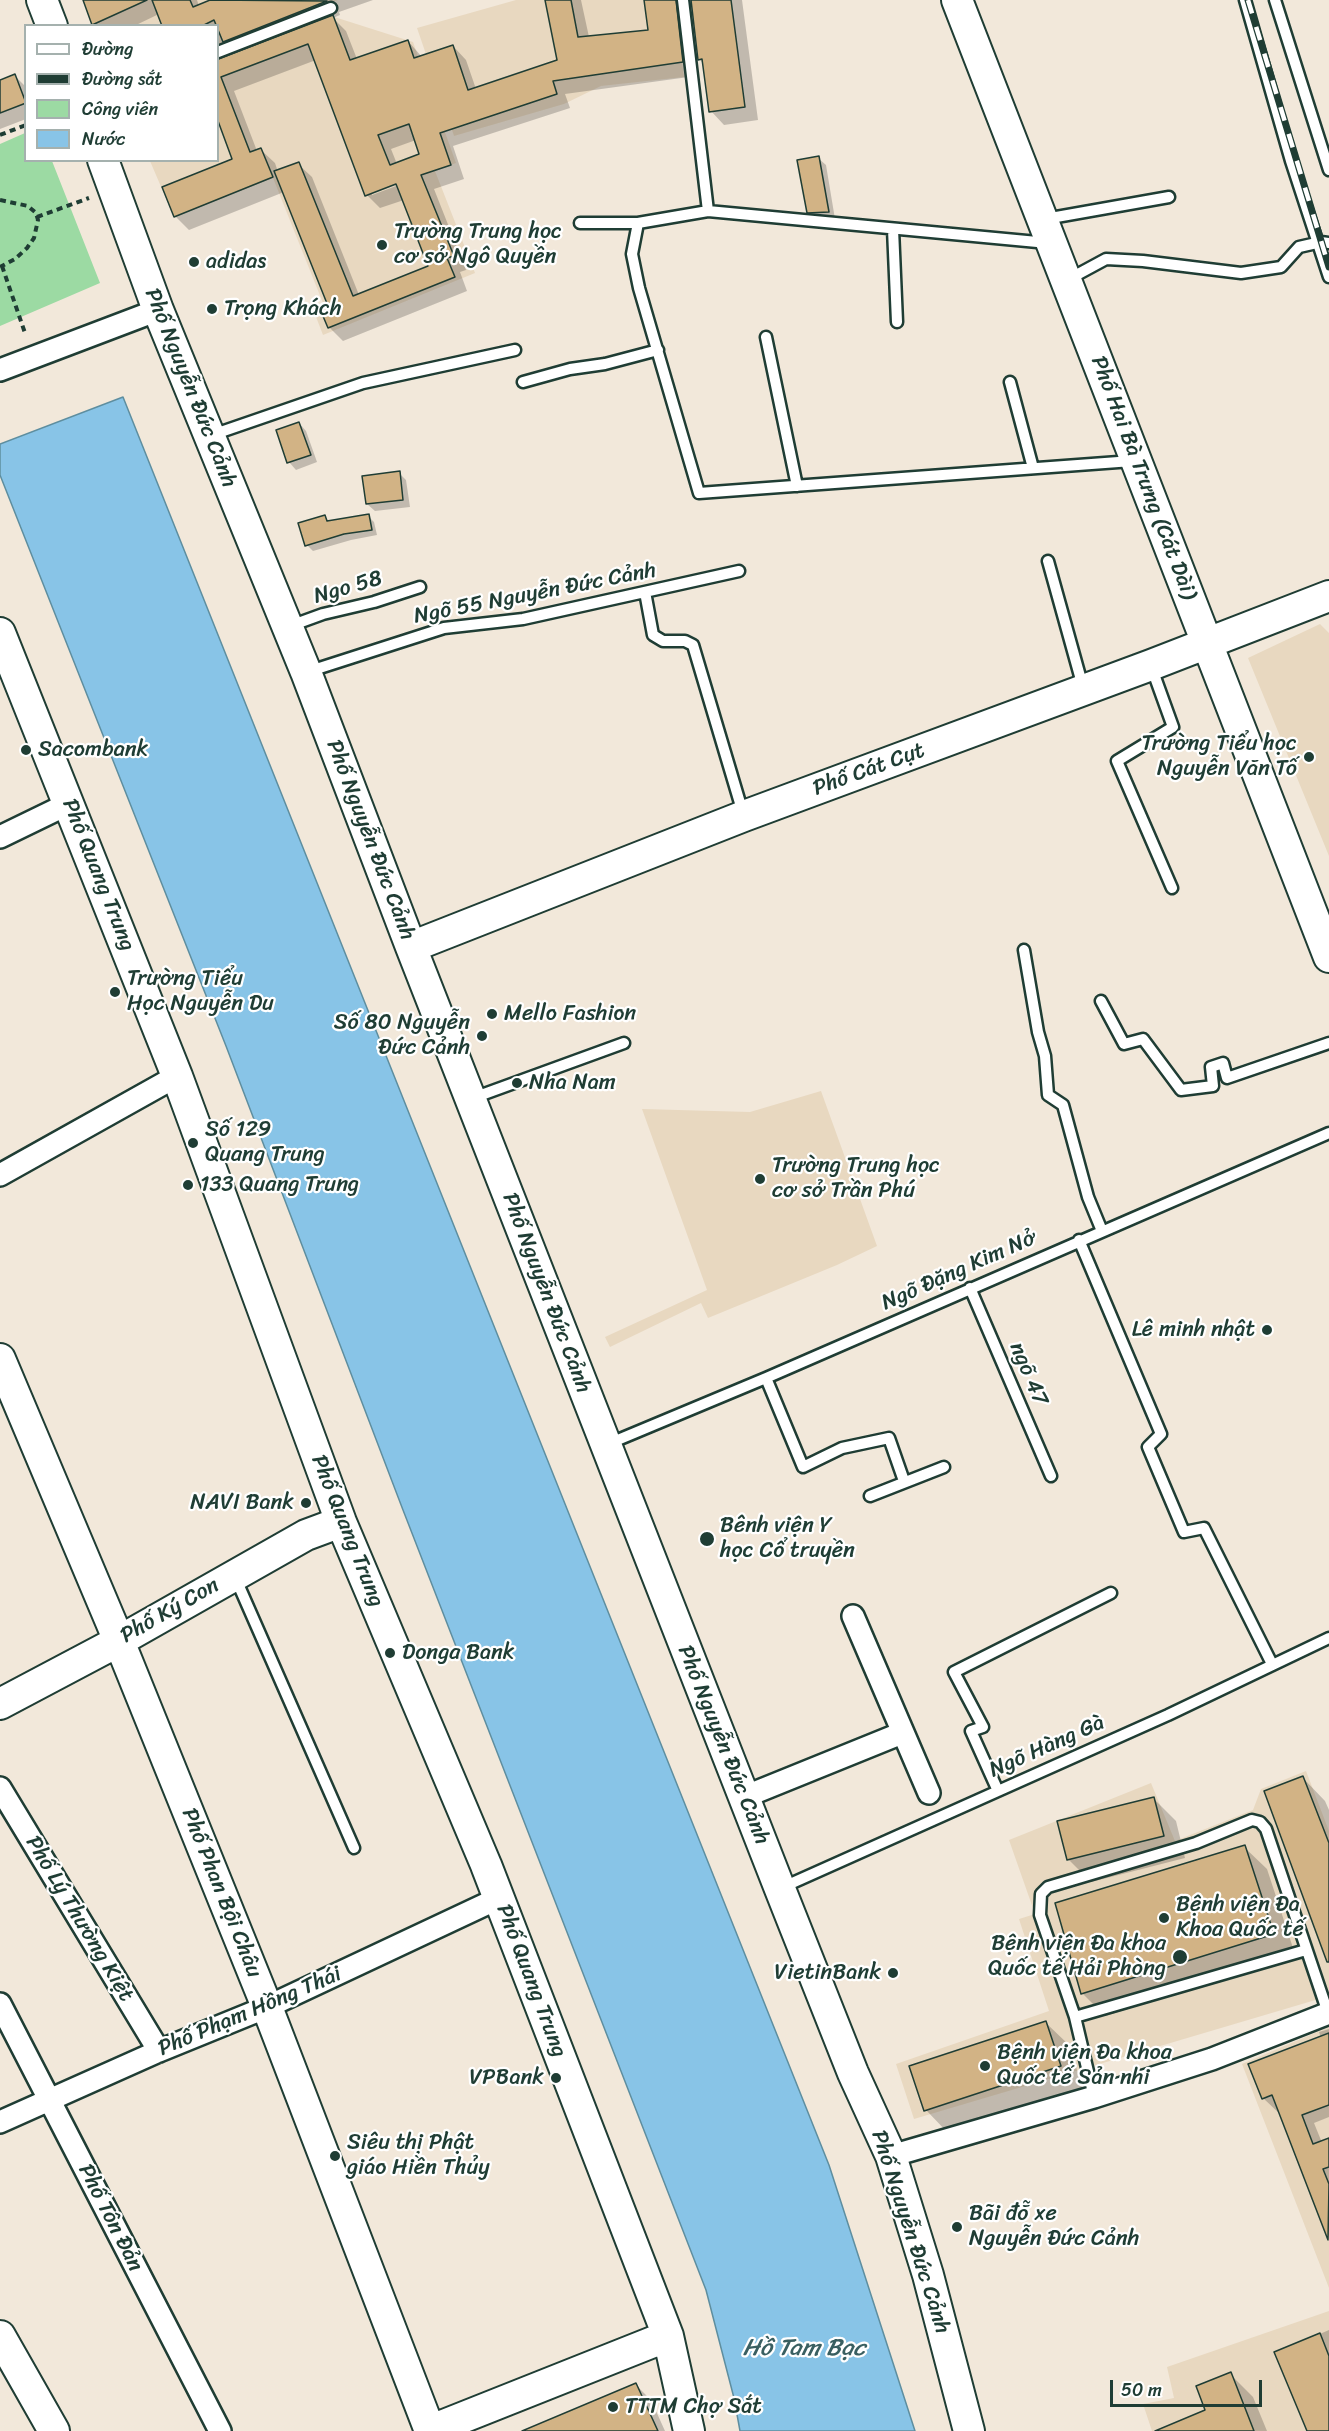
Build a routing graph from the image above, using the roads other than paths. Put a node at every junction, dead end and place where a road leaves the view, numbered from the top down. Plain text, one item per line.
1 (42, 0) edge
2 (683, 0) edge
3 (957, 0) edge
4 (1245, 0) edge
5 (1275, 0) edge
6 (331, 8) dead end
7 (51, 24) edge
8 (219, 52) edge
9 (104, 162) edge
10 (1329, 170) edge
11 (1169, 197) dead end
12 (708, 211) junction
13 (580, 223) dead end
14 (638, 223) junction
15 (893, 229) junction
16 (1046, 231) junction
17 (1323, 243) edge
18 (1329, 277) edge
19 (1066, 281) junction
20 (158, 310) junction
21 (897, 322) dead end
22 (766, 337) dead end
23 (515, 350) dead end
24 (658, 350) junction
25 (0, 370) edge
26 (523, 382) dead end
27 (1010, 382) dead end
28 (209, 436) junction
29 (1136, 460) junction
30 (1033, 468) junction
31 (797, 486) junction
32 (1048, 561) dead end
33 (740, 571) dead end
34 (420, 587) dead end
35 (645, 592) junction
36 (1329, 596) edge
37 (287, 627) junction
38 (1207, 644) junction
39 (3, 648) edge
40 (1151, 665) junction
41 (306, 672) junction
42 (1083, 690) junction
43 (70, 803) junction
44 (744, 816) junction
45 (0, 837) edge
46 (1172, 888) dead end
47 (411, 947) junction
48 (1024, 950) dead end
49 (1329, 957) edge
50 (1101, 1001) dead end
51 (624, 1043) dead end
52 (1329, 1043) edge
53 (177, 1076) junction
54 (470, 1099) junction
55 (1329, 1132) edge
56 (0, 1175) edge
57 (1102, 1231) junction
58 (1079, 1240) junction
59 (970, 1288) junction
60 (0, 1359) edge
61 (766, 1378) junction
62 (605, 1445) junction
63 (944, 1467) dead end
64 (1051, 1476) dead end
65 (904, 1481) junction
66 (870, 1496) dead end
67 (341, 1522) junction
68 (234, 1574) junction
69 (1111, 1593) dead end
70 (854, 1616) dead end
71 (1329, 1638) edge
72 (118, 1641) junction
73 (1272, 1664) junction
74 (0, 1704) edge
75 (902, 1733) junction
76 (0, 1788) edge
77 (998, 1791) junction
78 (929, 1793) dead end
79 (744, 1797) junction
80 (354, 1848) dead end
81 (780, 1889) junction
82 (498, 1898) junction
83 (1306, 1950) junction
84 (0, 2004) edge
85 (267, 2007) junction
86 (1328, 2013) edge
87 (1075, 2017) junction
88 (159, 2050) junction
89 (1094, 2097) junction
90 (50, 2101) junction
91 (0, 2122) edge
92 (891, 2156) junction
93 (0, 2336) edge
94 (668, 2336) junction
95 (54, 2431) edge
96 (220, 2431) edge
97 (430, 2431) edge
98 (689, 2431) edge
99 (969, 2431) edge

1 - 7 main road
2 - 12 lane
3 - 16 main road, Phố Hai Bà Trưng (Cát Dài)
4 - 17 lane
5 - 10 lane
6 - 8 lane
9 - 20 main road, Phố Nguyễn Đức Cảnh
11 - 16 lane
12 - 14 lane
12 - 15 lane
13 - 14 lane
14 - 24 lane
15 - 16 lane
15 - 21 lane
16 - 19 main road, Phố Hai Bà Trưng (Cát Dài)
17 - 18 lane
17 - 19 lane
19 - 29 main road, Phố Hai Bà Trưng (Cát Dài)
20 - 25 street
20 - 28 main road, Phố Nguyễn Đức Cảnh
22 - 31 lane
23 - 28 lane
24 - 26 lane
24 - 31 lane
27 - 30 lane
28 - 37 main road, Phố Nguyễn Đức Cảnh
29 - 30 lane
29 - 38 main road, Phố Hai Bà Trưng (Cát Dài)
30 - 31 lane
32 - 42 lane
33 - 35 lane, Ngõ 55 Nguyễn Đức Cảnh
34 - 37 lane, Ngo 58
35 - 41 lane, Ngõ 55 Nguyễn Đức Cảnh
35 - 44 lane
36 - 38 main road, Phố Cát Cụt
37 - 41 main road, Phố Nguyễn Đức Cảnh
38 - 40 main road, Phố Cát Cụt
38 - 49 main road, Phố Hai Bà Trưng (Cát Dài)
39 - 43 main road, Phố Quang Trung
40 - 42 main road, Phố Cát Cụt
40 - 46 lane
41 - 47 main road, Phố Nguyễn Đức Cảnh
42 - 44 main road, Phố Cát Cụt
43 - 45 street
43 - 53 main road, Phố Quang Trung
44 - 47 main road, Phố Cát Cụt
47 - 54 main road, Phố Nguyễn Đức Cảnh
48 - 57 lane
50 - 52 lane
51 - 54 lane
53 - 56 street
53 - 67 main road, Phố Quang Trung
54 - 62 main road, Phố Nguyễn Đức Cảnh
55 - 57 lane, Ngõ Đặng Kim Nở
57 - 58 lane, Ngõ Đặng Kim Nở
58 - 59 lane, Ngõ Đặng Kim Nở
58 - 73 lane
59 - 61 lane, Ngõ Đặng Kim Nở
59 - 64 lane, ngõ 47
60 - 72 main road, Phố Phan Bội Châu
61 - 62 lane, Ngõ Đặng Kim Nở
61 - 65 lane
62 - 79 main road, Phố Nguyễn Đức Cảnh
63 - 65 lane
65 - 66 lane
67 - 68 main road, Phố Ký Con
67 - 82 main road, Phố Quang Trung
68 - 72 main road, Phố Ký Con
68 - 80 lane
69 - 77 lane
70 - 75 street
71 - 73 lane, Ngõ Hàng Gà
72 - 74 main road, Phố Ký Con
72 - 85 main road, Phố Phan Bội Châu
73 - 77 lane, Ngõ Hàng Gà
75 - 78 street
75 - 79 street
76 - 88 street, Phố Lý Thường Kiệt
77 - 81 lane, Ngõ Hàng Gà
79 - 81 main road, Phố Nguyễn Đức Cảnh
81 - 92 main road, Phố Nguyễn Đức Cảnh
82 - 85 street, Phố Phạm Hồng Thái
82 - 94 main road, Phố Quang Trung
83 - 86 lane
83 - 87 lane
83 - 87 lane
84 - 90 street, Phố Tôn Đản
85 - 88 street, Phố Phạm Hồng Thái
85 - 97 main road, Phố Phan Bội Châu
86 - 89 street
87 - 89 lane
88 - 90 street, Phố Phạm Hồng Thái
89 - 92 street
90 - 91 street, Phố Phạm Hồng Thái
90 - 96 street, Phố Tôn Đản
92 - 99 main road, Phố Nguyễn Đức Cảnh
93 - 95 main road
94 - 97 main road
94 - 98 main road, Phố Quang Trung

